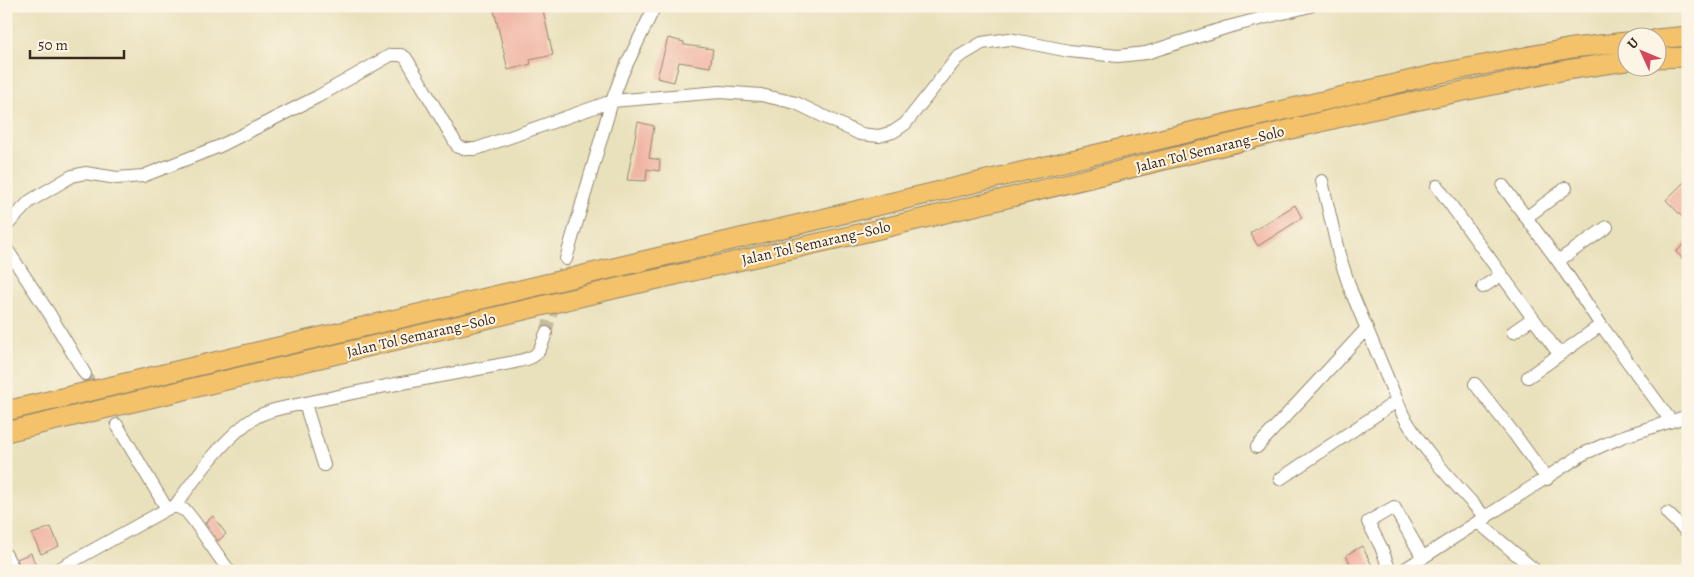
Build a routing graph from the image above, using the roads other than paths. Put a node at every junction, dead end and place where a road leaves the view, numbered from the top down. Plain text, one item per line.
1 (655, 6) edge
2 (1310, 6) edge
3 (1688, 36) edge
4 (1666, 38) edge
5 (1616, 43) edge
6 (1688, 57) edge
7 (1666, 58) edge
8 (1616, 62) edge
9 (612, 101) junction
10 (1322, 181) dead end
11 (1437, 186) dead end
12 (1503, 186) dead end
13 (1566, 188) dead end
14 (1526, 217) junction
15 (6, 226) edge
16 (1607, 227) dead end
17 (6, 248) edge
18 (566, 259) tunnel mouth
19 (1558, 261) junction
20 (1501, 274) junction
21 (1483, 288) dead end
22 (1533, 318) junction
23 (1601, 324) junction
24 (1367, 328) junction
25 (1513, 332) dead end
26 (546, 333) tunnel mouth
27 (1559, 354) junction
28 (85, 374) tunnel mouth
29 (1528, 377) dead end
30 (1475, 384) dead end
31 (1397, 401) junction
32 (305, 404) junction
33 (6, 411) edge
34 (1688, 416) edge
35 (1671, 421) junction
36 (117, 425) tunnel mouth
37 (6, 432) edge
38 (1257, 447) dead end
39 (324, 465) dead end
40 (1280, 478) dead end
41 (1547, 479) junction
42 (171, 508) junction
43 (1666, 513) dead end
44 (1483, 520) junction
45 (1688, 532) edge
46 (6, 555) edge
47 (1423, 558) junction
48 (14, 571) edge
49 (56, 571) edge
50 (229, 571) edge
51 (1390, 571) edge
52 (1402, 571) edge
53 (1536, 571) edge

1 - 9 street
2 - 9 street
3 - 4 highway
5 - 33 highway, Jalan Tol Semarang–Solo
6 - 7 highway
8 - 37 highway, Jalan Tol Semarang–Solo
9 - 15 street
9 - 18 street
10 - 24 street
11 - 20 street
12 - 14 street
13 - 14 street
14 - 19 street
16 - 19 street
17 - 28 street
19 - 23 street
20 - 21 street
20 - 22 street
22 - 25 street
22 - 27 street
23 - 27 street
23 - 35 street
24 - 31 street
24 - 38 street
26 - 32 street
27 - 29 street
30 - 41 street
31 - 40 street
31 - 44 street
32 - 39 street
32 - 42 street
34 - 35 street
35 - 41 street
36 - 42 street
41 - 44 street
42 - 49 street
42 - 50 street
43 - 45 street
44 - 47 street
44 - 53 street
46 - 48 street
47 - 51 street
47 - 52 street

